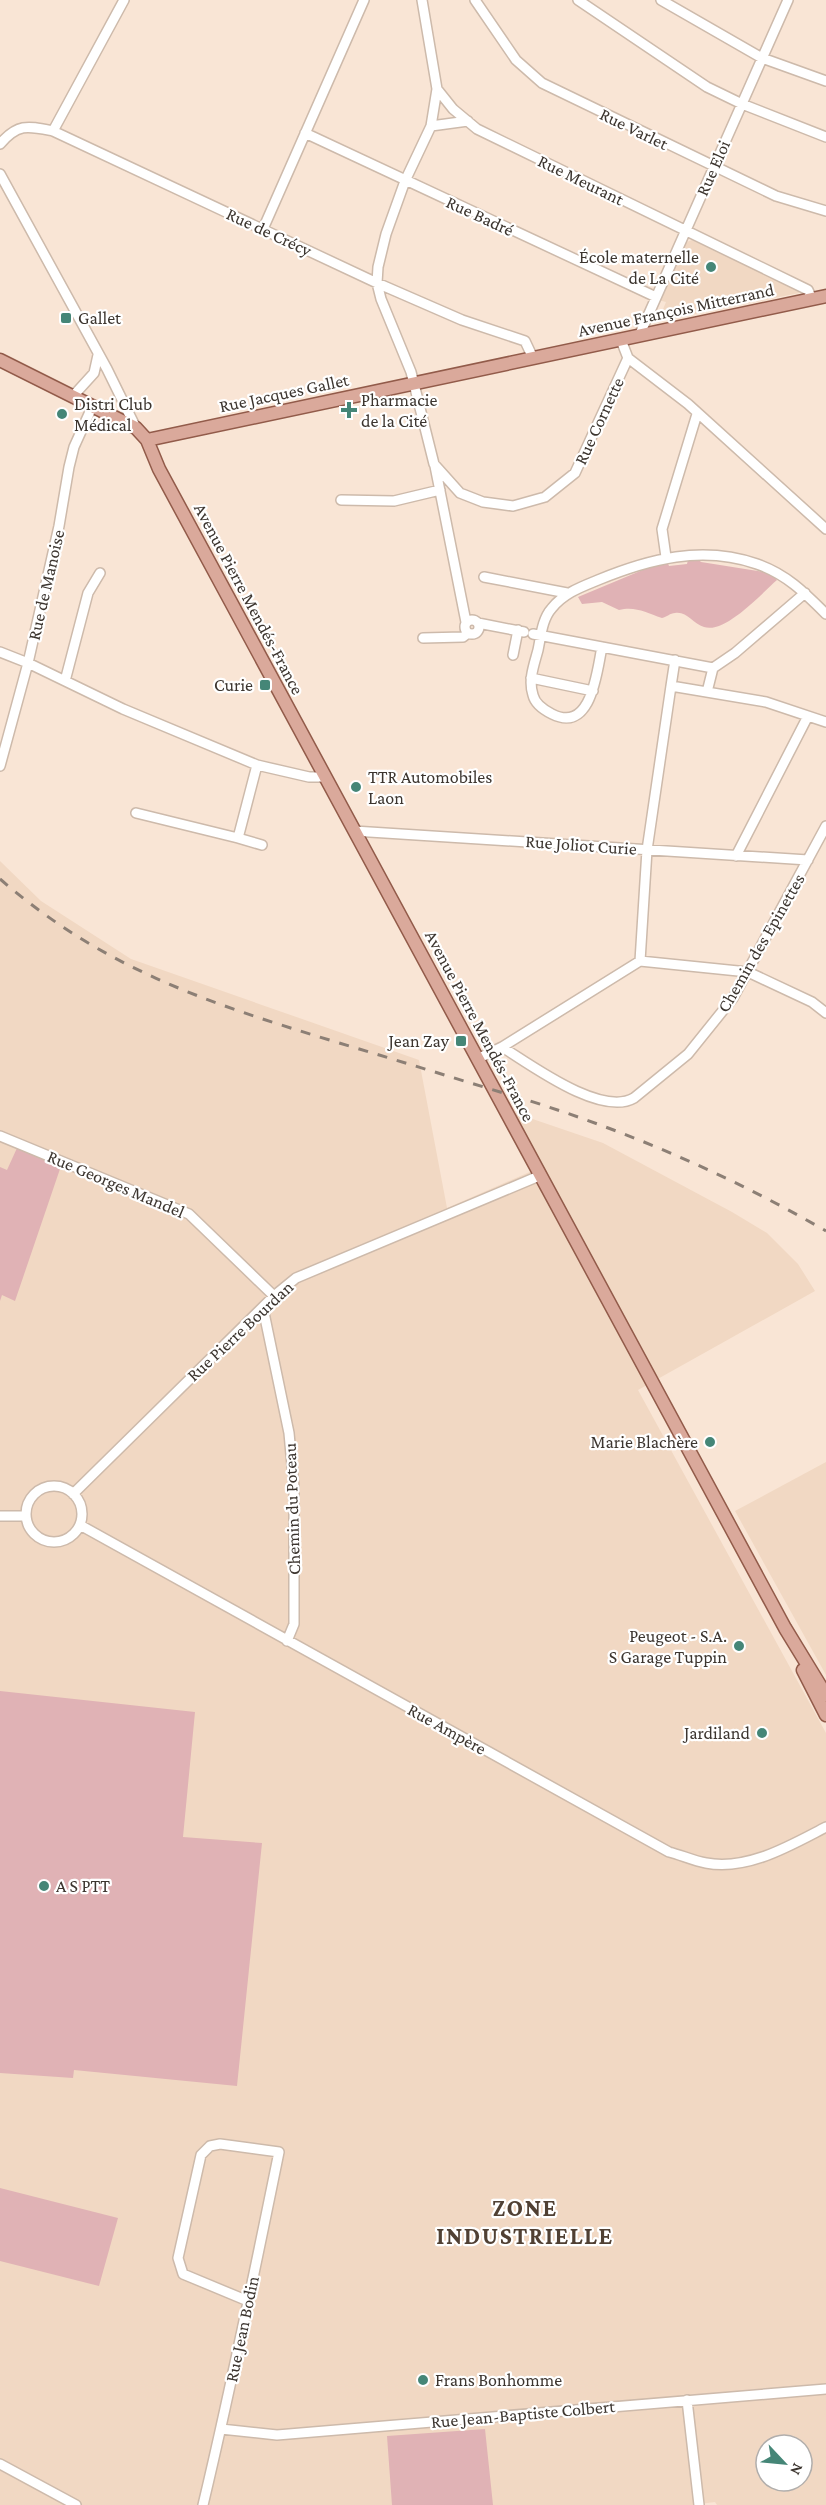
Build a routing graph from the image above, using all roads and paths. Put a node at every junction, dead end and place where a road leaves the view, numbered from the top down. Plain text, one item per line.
1 (124, 0) edge
2 (364, 0) edge
3 (422, 0) edge
4 (475, 0) edge
5 (578, 0) edge
6 (661, 0) edge
7 (788, 0) edge
8 (762, 58) junction
9 (826, 81) edge
10 (437, 89) junction
11 (742, 104) junction
12 (468, 121) junction
13 (431, 126) junction
14 (53, 131) junction
15 (305, 133) junction
16 (826, 137) edge
17 (0, 144) edge
18 (714, 167) junction
19 (0, 174) edge
20 (405, 182) junction
21 (826, 212) edge
22 (263, 229) junction
23 (685, 231) junction
24 (377, 283) junction
25 (826, 296) edge
26 (656, 297) junction
27 (812, 299) junction
28 (639, 336) junction
29 (621, 340) junction
30 (98, 355) junction
31 (533, 358) junction
32 (628, 358) junction
33 (0, 360) edge
34 (415, 383) junction
35 (74, 395) junction
36 (93, 405) junction
37 (697, 414) junction
38 (136, 428) junction
39 (147, 440) junction
40 (434, 464) junction
41 (460, 493) junction
42 (441, 495) junction
43 (341, 500) dead end
44 (826, 529) edge
45 (666, 557) junction
46 (100, 573) dead end
47 (484, 577) dead end
48 (567, 593) junction
49 (805, 593) junction
50 (826, 614) edge
51 (467, 627) junction
52 (529, 633) junction
53 (423, 638) dead end
54 (602, 647) junction
55 (0, 652) edge
56 (513, 655) dead end
57 (675, 660) junction
58 (28, 663) junction
59 (713, 668) junction
60 (531, 678) junction
61 (65, 681) junction
62 (671, 686) junction
63 (593, 691) junction
64 (707, 692) junction
65 (808, 716) junction
66 (826, 722) edge
67 (257, 765) junction
68 (0, 766) edge
69 (324, 777) junction
70 (136, 813) dead end
71 (826, 826) edge
72 (354, 831) junction
73 (238, 838) junction
74 (262, 844) dead end
75 (647, 850) junction
76 (736, 856) junction
77 (808, 860) junction
78 (640, 961) junction
79 (748, 972) junction
80 (826, 1012) edge
81 (502, 1047) junction
82 (477, 1059) junction
83 (0, 1136) edge
84 (539, 1176) junction
85 (274, 1296) junction
86 (263, 1308) junction
87 (73, 1494) junction
88 (0, 1516) edge
89 (27, 1516) junction
90 (80, 1525) junction
91 (784, 1628) junction
92 (287, 1641) junction
93 (826, 1695) edge
94 (826, 1715) edge
95 (826, 1827) edge
96 (248, 2301) junction
97 (826, 2388) edge
98 (687, 2400) junction
99 (221, 2429) junction
100 (0, 2464) edge
101 (76, 2505) edge
102 (203, 2505) edge
103 (699, 2505) edge

1 - 14 street
2 - 15 street
3 - 10 street
4 - 18 street, Rue Varlet
5 - 11 street
6 - 8 street
7 - 8 street, Rue Eloi
8 - 9 street
8 - 11 street, Rue Eloi
10 - 12 street, Rue Meurant
10 - 13 street
11 - 16 street
11 - 18 street, Rue Eloi
12 - 13 street
12 - 23 street, Rue Meurant
13 - 20 street
14 - 17 street, Rue de Crécy
14 - 22 street, Rue de Crécy
15 - 20 street, Rue Badré
15 - 22 street
18 - 21 street, Rue Varlet
18 - 23 street, Rue Eloi
19 - 30 street
20 - 24 street
20 - 26 street, Rue Badré
22 - 24 street, Rue de Crécy
23 - 26 street, Rue Eloi
23 - 27 street, Rue Meurant
24 - 31 street, Rue de Crécy
24 - 34 street, Rue Cornette
25 - 27 main road, Avenue François Mitterrand
26 - 28 street, Rue Eloi
27 - 28 main road, Avenue François Mitterrand
28 - 29 main road, Avenue François Mitterrand
29 - 31 main road, Avenue François Mitterrand
29 - 32 street, Rue Cornette
30 - 35 street
30 - 38 street
31 - 34 main road, Rue Jacques Gallet
32 - 37 street
32 - 41 street, Rue Cornette
33 - 35 main road, Avenue Pierre Mendés-France
34 - 39 main road, Rue Jacques Gallet
34 - 40 street, Rue Cornette
35 - 36 main road, Avenue Pierre Mendés-France
36 - 38 main road, Avenue Pierre Mendés-France
36 - 58 street, Rue de Manoise
37 - 44 street
37 - 45 street
38 - 39 main road, Avenue Pierre Mendés-France
39 - 69 main road, Avenue Pierre Mendés-France
40 - 41 street, Rue Cornette
40 - 42 street
41 - 42 street
42 - 43 street
42 - 51 street
45 - 48 street
45 - 49 street
46 - 61 street
47 - 48 street
48 - 52 street
49 - 50 street
49 - 59 street
51 - 52 street
51 - 53 street
52 - 54 street
52 - 56 street
52 - 60 street
54 - 57 street
54 - 63 street
55 - 58 street
57 - 59 street
57 - 62 street
58 - 61 street
58 - 68 street, Rue de Manoise
59 - 64 street
60 - 63 street
60 - 63 street
61 - 67 street
62 - 64 street
62 - 75 street
64 - 65 street
65 - 66 street
65 - 76 street
67 - 69 street
67 - 73 street
69 - 72 main road, Avenue Pierre Mendés-France
70 - 73 street
71 - 77 street, Chemin des Epinettes
72 - 75 street, Rue Joliot Curie
72 - 82 main road, Avenue Pierre Mendés-France
73 - 74 street
75 - 76 street, Rue Joliot Curie
75 - 78 street
76 - 77 street, Rue Joliot Curie
77 - 79 street, Chemin des Epinettes
78 - 79 street
78 - 81 street
79 - 80 street
79 - 81 street, Chemin des Epinettes
81 - 82 street
82 - 84 main road, Avenue Pierre Mendés-France
83 - 85 street, Rue Georges Mandel
84 - 85 street, Rue Pierre Bourdan
84 - 91 main road, Avenue Pierre Mendés-France
85 - 86 street, Rue Pierre Bourdan
86 - 87 street, Rue Pierre Bourdan
86 - 92 street, Chemin du Poteau
87 - 89 street
87 - 90 street
88 - 89 street
89 - 90 street
90 - 92 street, Rue Ampère
91 - 93 main road, Avenue Pierre Mendés-France
91 - 94 main road, Avenue Pierre Mendés-France
92 - 95 street, Rue Ampère
96 - 96 street, Rue Jean Bodin
96 - 99 street, Rue Jean Bodin
97 - 98 street, Rue Jean-Baptiste Colbert
98 - 99 street, Rue Jean-Baptiste Colbert
98 - 103 street
99 - 102 street, Rue Jean Bodin
100 - 101 street

